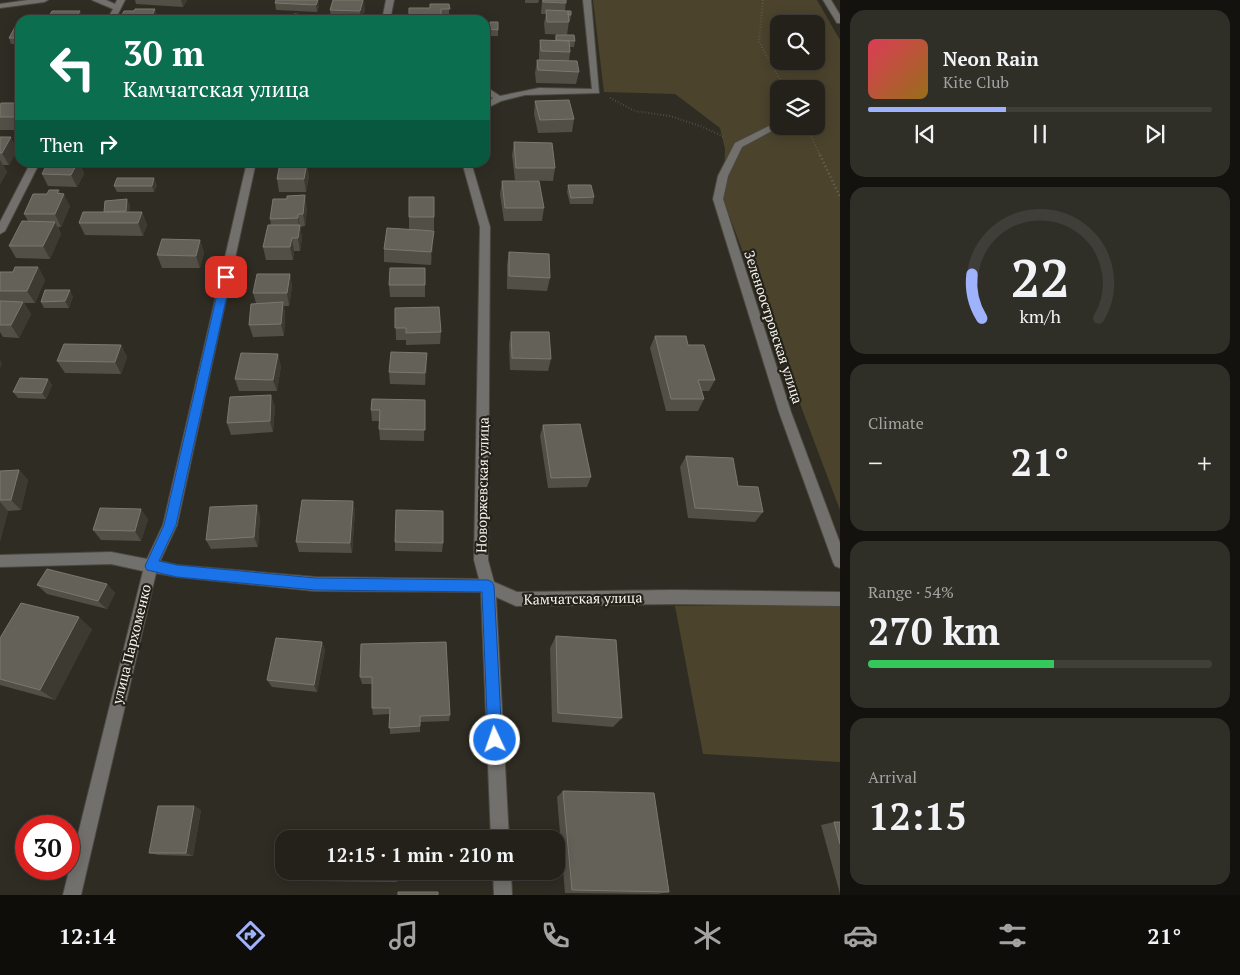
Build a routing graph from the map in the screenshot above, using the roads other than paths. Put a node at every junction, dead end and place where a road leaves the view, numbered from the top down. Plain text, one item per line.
1 (44, 0) edge
2 (96, 0) edge
3 (121, 0) edge
4 (390, 0) edge
5 (587, 0) edge
6 (828, 0) edge
7 (0, 6) edge
8 (117, 8) junction
9 (114, 15) edge
10 (387, 15) edge
11 (840, 21) edge
12 (490, 92) edge
13 (498, 98) junction
14 (490, 103) edge
15 (770, 129) edge
16 (33, 167) edge
17 (251, 167) edge
18 (467, 167) edge
19 (0, 231) edge
20 (0, 561) edge
21 (840, 562) edge
22 (151, 566) junction
23 (488, 586) junction
24 (840, 599) edge
25 (500, 830) edge
26 (502, 880) edge
27 (72, 895) edge
28 (503, 895) edge

1 - 7 street
2 - 8 street
3 - 8 street
4 - 10 street
5 - 13 street
6 - 11 street
8 - 9 street
12 - 13 street
13 - 14 street
15 - 21 street, Зеленоостровская улица
16 - 19 street
17 - 22 street, улица Пархоменко
18 - 23 street, Новоржевская улица
20 - 22 street, Камчатская улица
22 - 23 street, Камчатская улица
22 - 27 street, улица Пархоменко
23 - 24 street, Камчатская улица
23 - 25 street, Новоржевская улица
26 - 28 street

